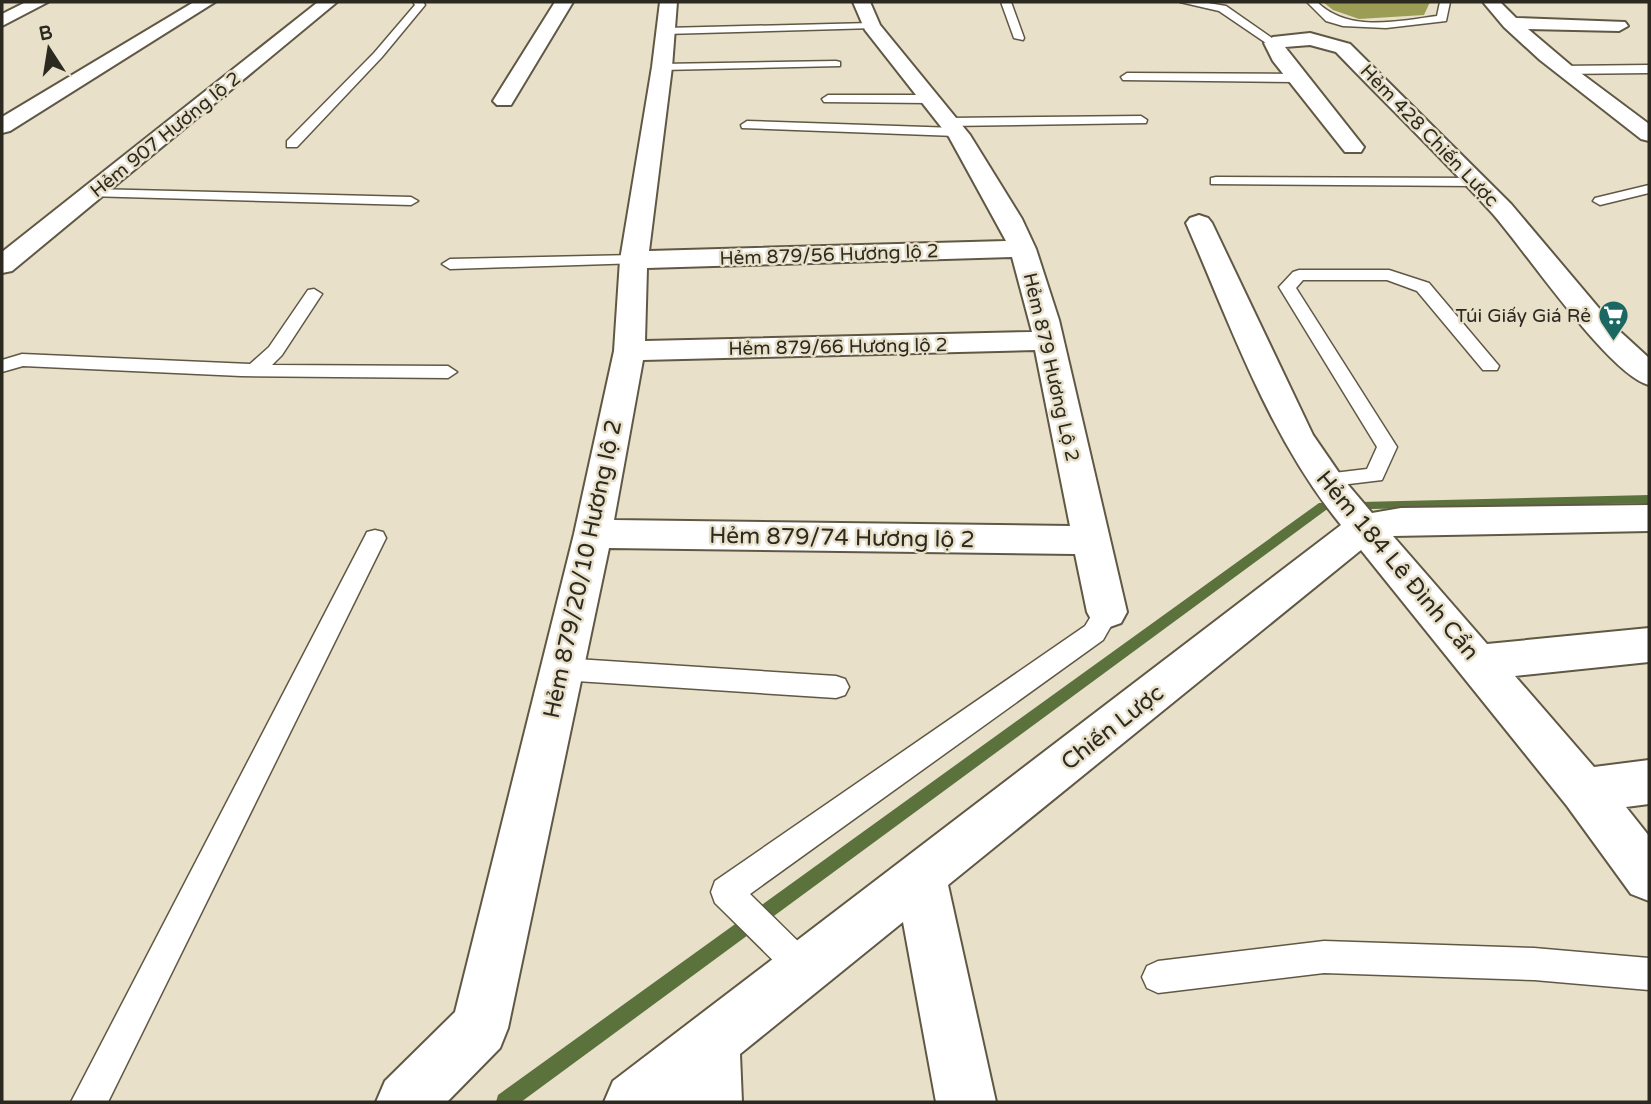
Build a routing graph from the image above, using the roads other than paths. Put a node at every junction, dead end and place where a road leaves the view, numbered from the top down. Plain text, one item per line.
1 (39, 2) edge
2 (206, 2) edge
3 (328, 2) edge
4 (418, 2) edge
5 (564, 2) edge
6 (1006, 2) edge
7 (1185, 2) edge
8 (1312, 2) edge
9 (1445, 2) edge
10 (1491, 2) edge
11 (866, 14) edge
12 (2, 21) edge
13 (1510, 23) junction
14 (1619, 26) dead end
15 (665, 33) edge
16 (1019, 38) dead end
17 (1273, 43) junction
18 (836, 64) dead end
19 (1649, 69) edge
20 (1561, 70) junction
21 (1127, 78) dead end
22 (1297, 78) junction
23 (828, 99) dead end
24 (930, 99) junction
25 (504, 101) dead end
26 (1140, 120) dead end
27 (747, 125) dead end
28 (2, 126) edge
29 (952, 127) junction
30 (1649, 134) edge
31 (292, 144) dead end
32 (1353, 147) dead end
33 (1216, 181) dead end
34 (1476, 183) junction
35 (1649, 189) edge
36 (92, 193) junction
37 (411, 201) dead end
38 (1600, 201) dead end
39 (1199, 223) dead end
40 (1023, 249) junction
41 (634, 260) junction
42 (450, 264) dead end
43 (2, 265) edge
44 (313, 294) dead end
45 (1047, 341) junction
46 (629, 351) junction
47 (2, 366) edge
48 (1490, 366) dead end
49 (255, 370) junction
50 (448, 372) dead end
51 (1649, 375) edge
52 (1328, 484) junction
53 (1649, 518) edge
54 (1359, 524) junction
55 (593, 534) junction
56 (375, 538) dead end
57 (1091, 540) junction
58 (1107, 612) joint
59 (1649, 645) edge
60 (1479, 662) junction
61 (561, 669) junction
62 (836, 687) dead end
63 (1649, 782) edge
64 (1584, 790) junction
65 (1649, 876) edge
66 (920, 878) junction
67 (794, 960) junction
68 (1649, 974) edge
69 (1158, 977) dead end
70 (711, 1042) junction
71 (89, 1102) edge
72 (406, 1102) edge
73 (634, 1102) edge
74 (712, 1102) edge
75 (966, 1102) edge

1 - 12 street
2 - 28 street
3 - 36 street, Hẻm 907 Hương lộ 2
4 - 31 lane
5 - 25 street
6 - 16 lane
7 - 17 lane
8 - 9 lane
10 - 13 street
11 - 15 lane
11 - 24 street, Hẻm 879 Hương Lộ 2
13 - 14 street
13 - 20 street
15 - 18 lane
15 - 41 street, Hẻm 879/20/10 Hương lộ 2
17 - 22 street
17 - 34 street, Hẻm 428 Chiến Lược
19 - 20 lane
20 - 30 street
21 - 22 lane
22 - 32 street
23 - 24 lane
24 - 29 street, Hẻm 879 Hương Lộ 2
26 - 29 lane
27 - 29 lane
29 - 40 street, Hẻm 879 Hương Lộ 2
33 - 34 lane
34 - 51 street, Hẻm 428 Chiến Lược
35 - 38 lane
36 - 37 lane
36 - 43 street, Hẻm 907 Hương lộ 2
39 - 52 street, Hẻm 184 Lê Đình Cẩn
40 - 41 street, Hẻm 879/56 Hương lộ 2
40 - 45 street, Hẻm 879 Hương Lộ 2
41 - 42 lane
41 - 46 street, Hẻm 879/20/10 Hương lộ 2
44 - 49 lane
45 - 46 street, Hẻm 879/66 Hương lộ 2
45 - 57 street, Hẻm 879 Hương Lộ 2
46 - 55 street, Hẻm 879/20/10 Hương lộ 2
47 - 49 lane
48 - 52 lane
49 - 50 lane
52 - 54 street, Hẻm 184 Lê Đình Cẩn
53 - 54 street, Chiến Lược
54 - 60 street, Hẻm 184 Lê Đình Cẩn
54 - 66 street, Chiến Lược
55 - 57 street, Hẻm 879/74 Hương lộ 2
55 - 61 street, Hẻm 879/20/10 Hương lộ 2
56 - 71 lane
57 - 58 street, Hẻm 879 Hương Lộ 2
58 - 67 lane
59 - 60 street
60 - 64 street, Hẻm 184 Lê Đình Cẩn
61 - 62 lane
61 - 72 street, Hẻm 879/20/10 Hương lộ 2
63 - 64 street
64 - 65 street, Hẻm 184 Lê Đình Cẩn
66 - 67 street, Chiến Lược
66 - 75 street
67 - 70 street, Chiến Lược
68 - 69 lane
70 - 73 street, Chiến Lược
70 - 74 street

